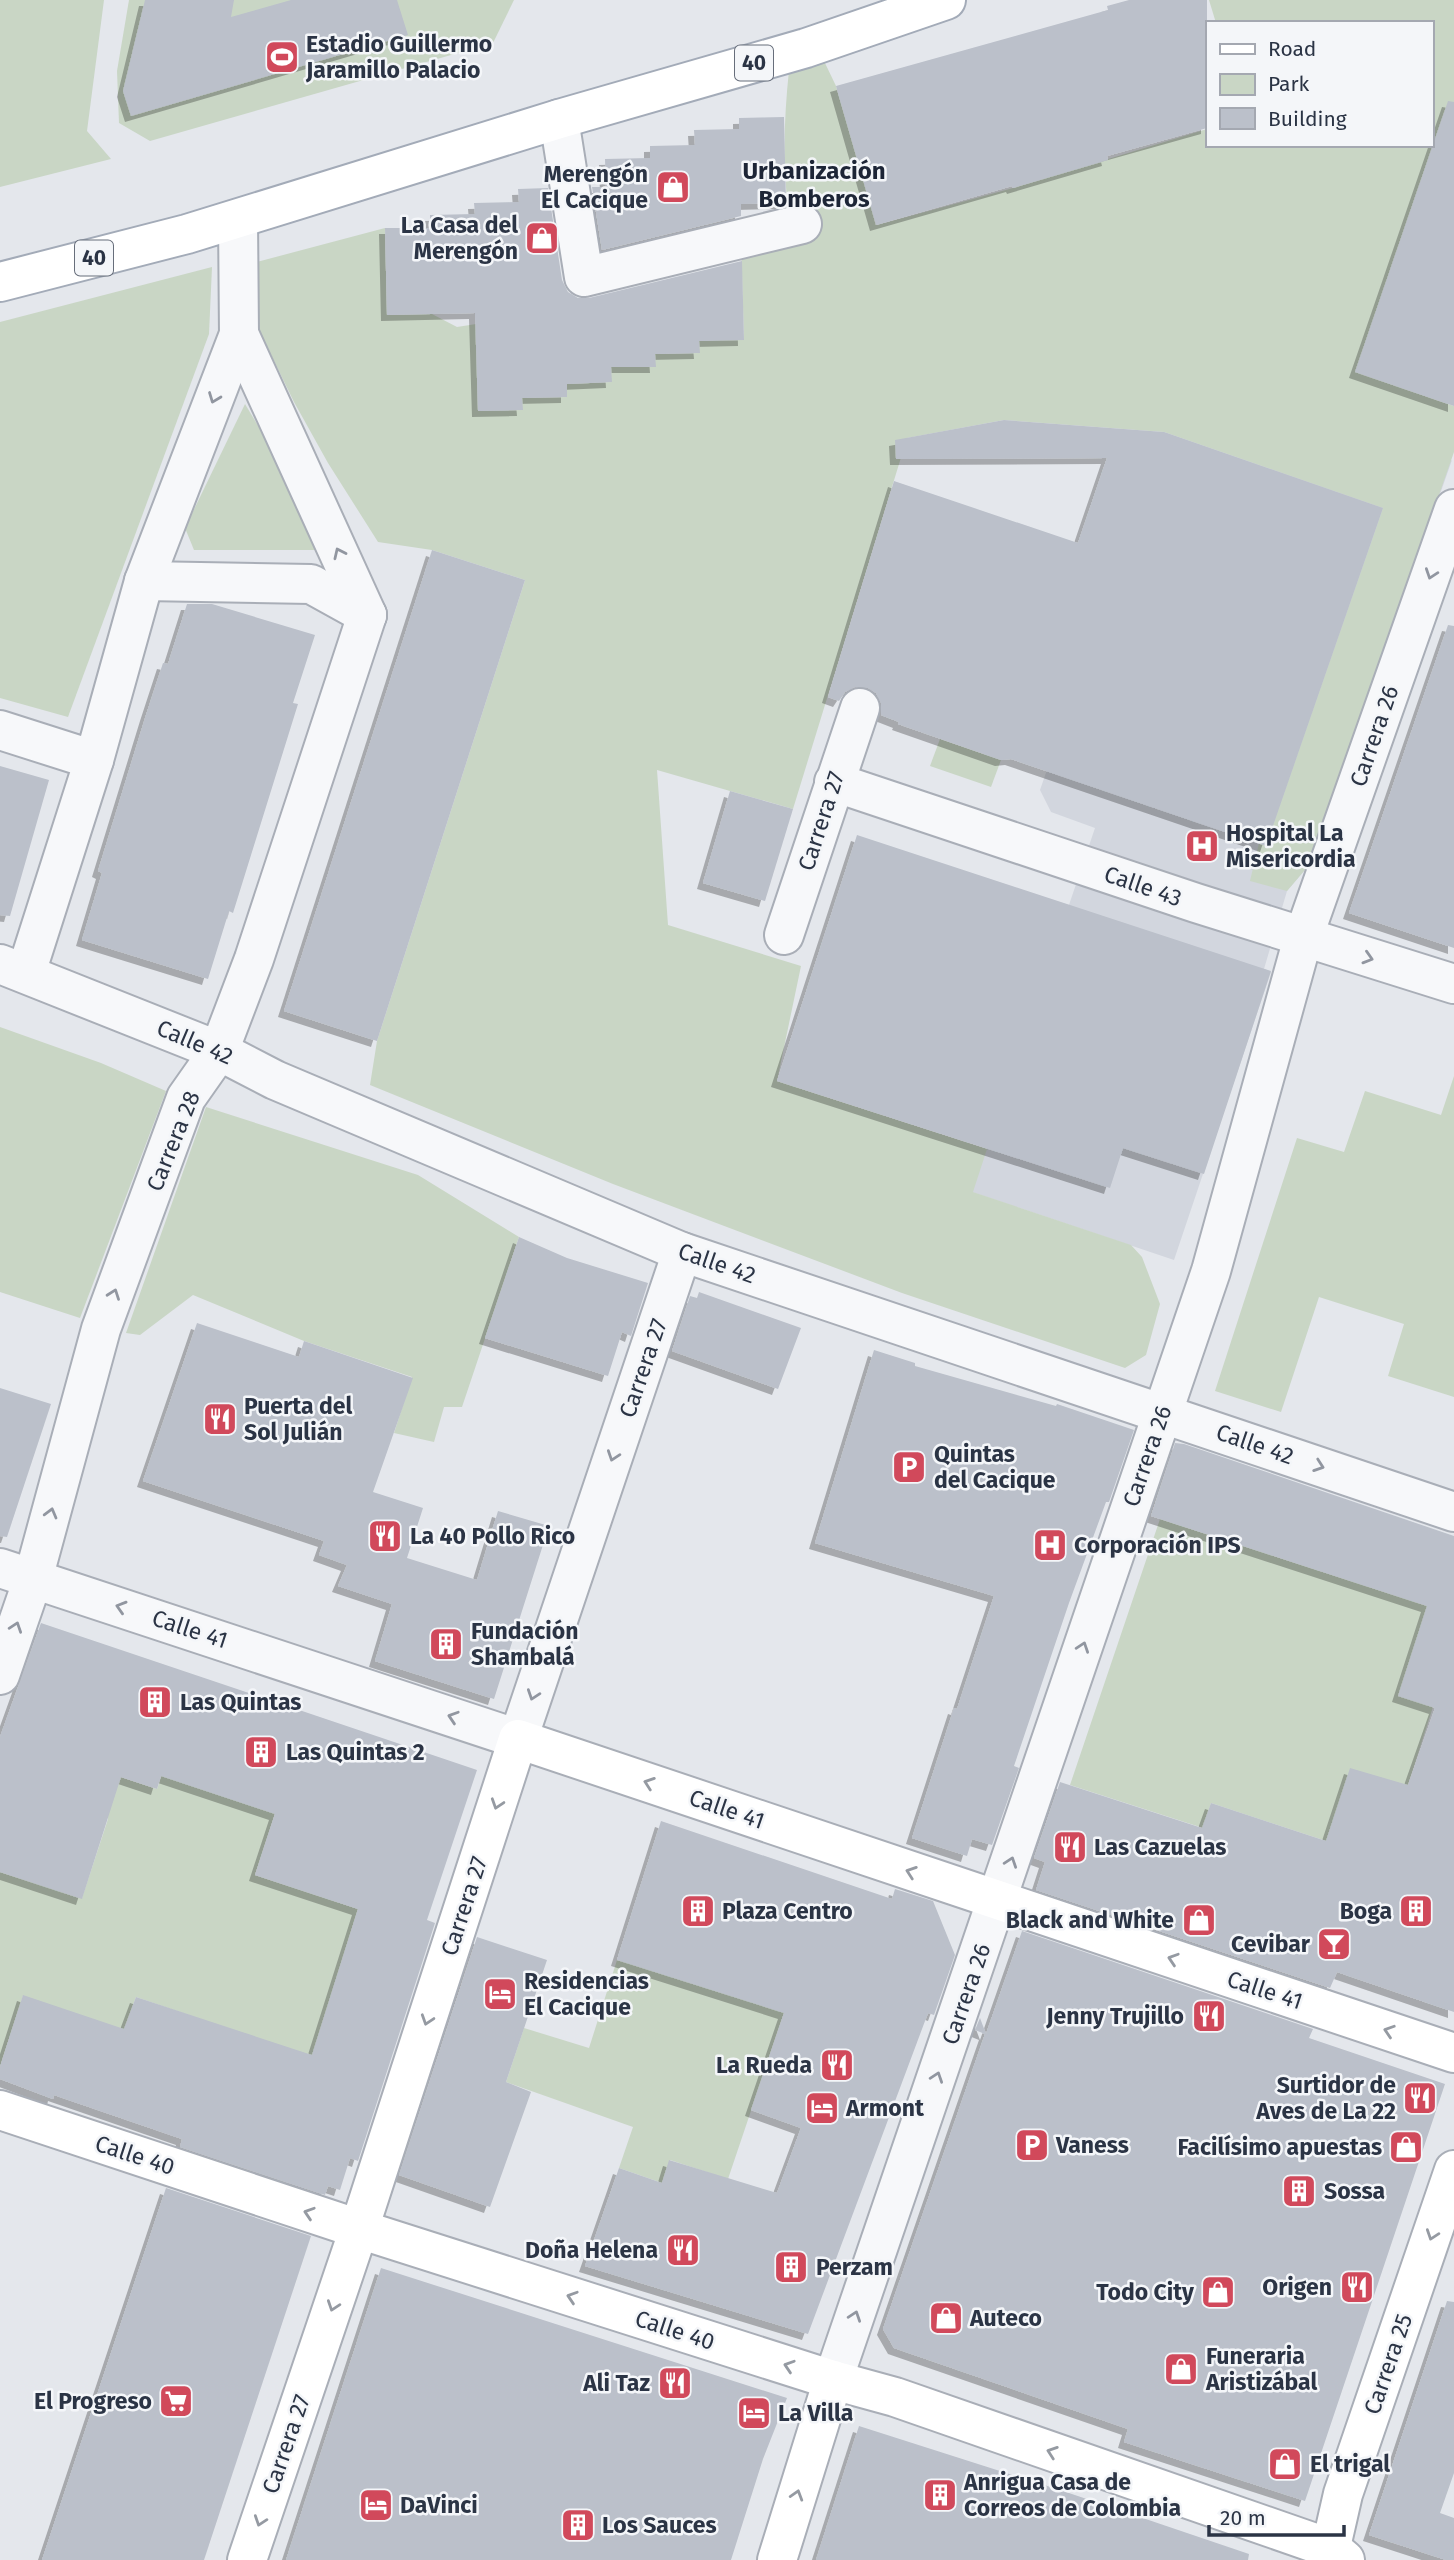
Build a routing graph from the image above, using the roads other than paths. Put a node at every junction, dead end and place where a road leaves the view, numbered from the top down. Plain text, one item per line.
1 (946, 0) edge
2 (559, 119) junction
3 (238, 219) junction
4 (802, 223) dead end
5 (0, 282) edge
6 (239, 334) junction
7 (1454, 509) edge
8 (144, 581) junction
9 (368, 615) junction
10 (860, 708) dead end
11 (0, 730) edge
12 (94, 760) junction
13 (834, 782) junction
14 (784, 935) dead end
15 (1303, 938) junction
16 (13, 968) edge
17 (1454, 984) edge
18 (219, 1051) junction
19 (682, 1252) junction
20 (1162, 1413) junction
21 (1454, 1512) edge
22 (16, 1573) edge
23 (0, 1675) edge
24 (518, 1739) junction
25 (998, 1901) junction
26 (1454, 2053) edge
27 (0, 2110) edge
28 (1454, 2170) edge
29 (359, 2229) junction
30 (832, 2380) junction
31 (1335, 2556) edge
32 (247, 2560) edge
33 (777, 2560) edge

1 - 2 main road, 40
2 - 3 main road, 40
2 - 4 street
3 - 5 main road, 40
3 - 6 street
6 -> 8 street
9 -> 6 street
7 -> 15 street, Carrera 26
8 - 9 street
8 - 12 street
9 - 18 street, Carrera 28
10 - 13 street, Carrera 27
11 - 12 street
12 - 16 street
13 - 14 street, Carrera 27
13 - 15 street, Calle 43
15 -> 17 street, Calle 43
15 - 20 street, Carrera 26
16 - 18 street, Calle 42
18 - 19 street, Calle 42
22 -> 18 street, Carrera 28
19 - 20 street, Calle 42
19 -> 24 street, Carrera 27
20 -> 21 street, Calle 42
25 -> 20 street, Carrera 26
23 -> 22 street, Carrera 28
24 -> 22 street, Calle 41
25 -> 24 main road, Calle 41
24 -> 29 main road, Carrera 27
26 -> 25 main road, Calle 41
30 -> 25 street, Carrera 26
29 -> 27 main road, Calle 40
28 -> 31 main road, Carrera 25
30 -> 29 main road, Calle 40
29 -> 32 main road, Carrera 27
31 -> 30 main road, Calle 40
33 -> 30 main road, Carrera 26

